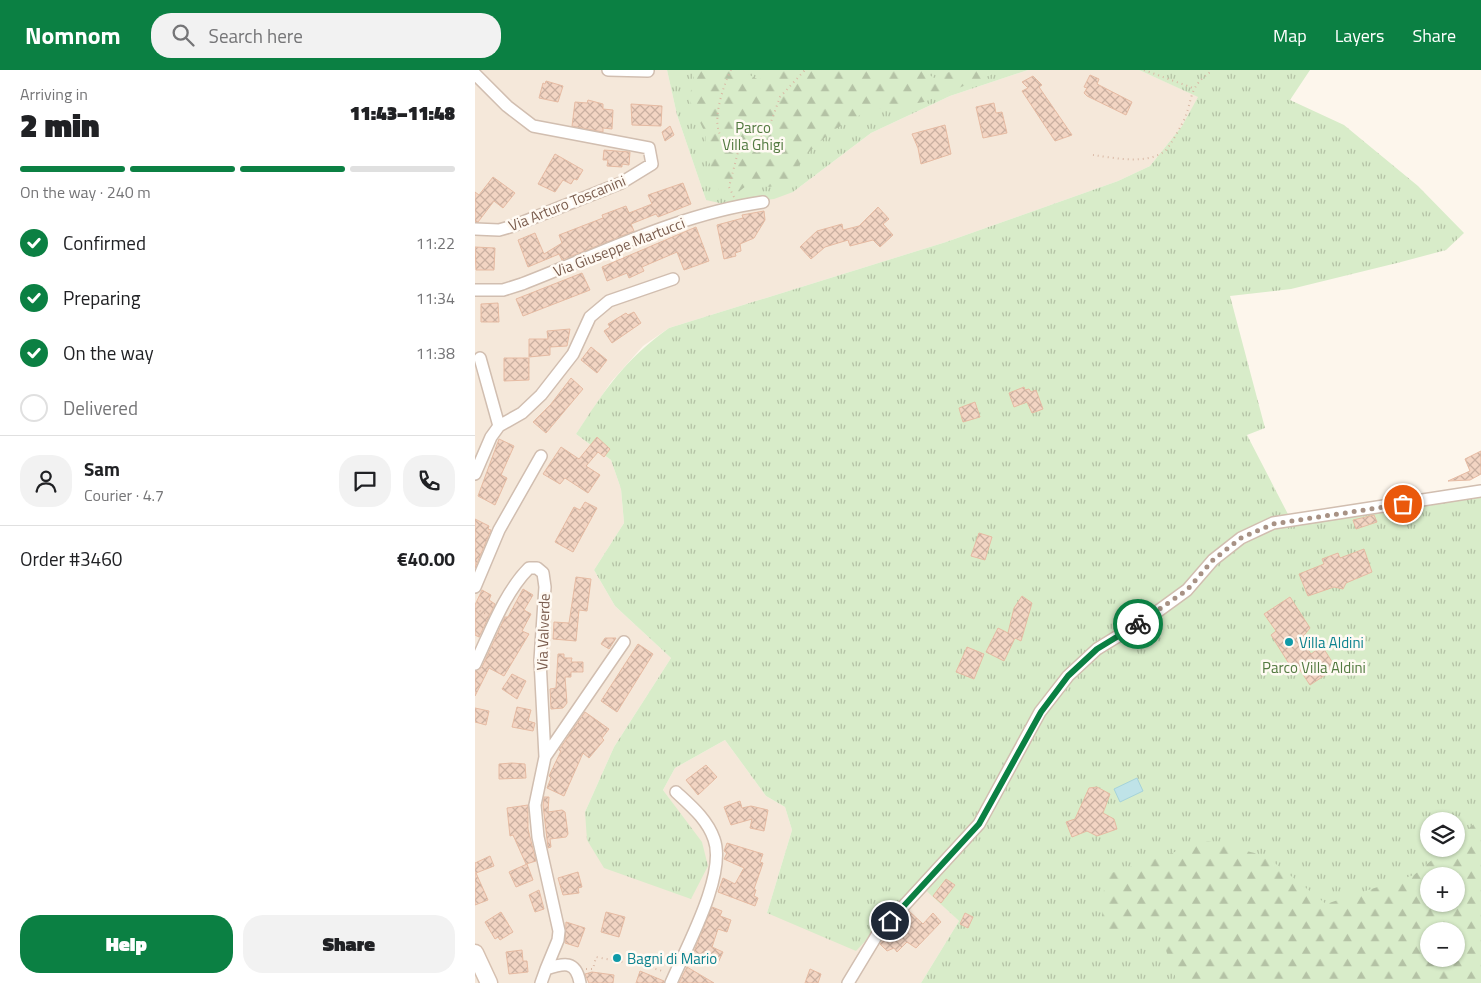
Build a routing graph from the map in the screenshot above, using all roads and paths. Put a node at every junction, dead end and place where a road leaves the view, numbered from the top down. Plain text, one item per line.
1 (608, 70) edge
2 (731, 70) edge
3 (805, 70) edge
4 (1144, 70) edge
5 (1213, 70) edge
6 (648, 71) edge
7 (475, 74) edge
8 (1193, 88) junction
9 (737, 152) junction
10 (1093, 155) dead end
11 (763, 202) dead end
12 (739, 205) junction
13 (475, 229) edge
14 (673, 279) dead end
15 (475, 290) edge
16 (480, 358) dead end
17 (499, 426) junction
18 (541, 456) dead end
19 (475, 474) edge
20 (1481, 491) edge
21 (475, 587) edge
22 (625, 642) dead end
23 (475, 664) edge
24 (545, 757) junction
25 (675, 792) dead end
26 (621, 953) dead end
27 (475, 954) edge
28 (617, 962) junction
29 (546, 969) junction
30 (579, 978) edge
31 (672, 981) edge
32 (489, 983) edge
33 (541, 983) edge
34 (849, 983) edge

1 - 6 street
2 - 9 path
3 - 9 path
4 - 8 path
5 - 8 path
7 - 13 street, Via Arturo Toscanini
8 - 10 path
9 - 12 path
11 - 12 street, Via Giuseppe Martucci
12 - 15 street, Via Giuseppe Martucci
14 - 17 street
16 - 17 street
17 - 19 street
18 - 21 street
20 - 34 street
22 - 24 street, Via Valverde
23 - 24 street, Via Valverde
24 - 29 street, Via Valverde
25 - 31 street
26 - 28 path
27 - 32 main road
28 - 30 path
28 - 31 path
29 - 30 street
29 - 33 street, Via Valverde

